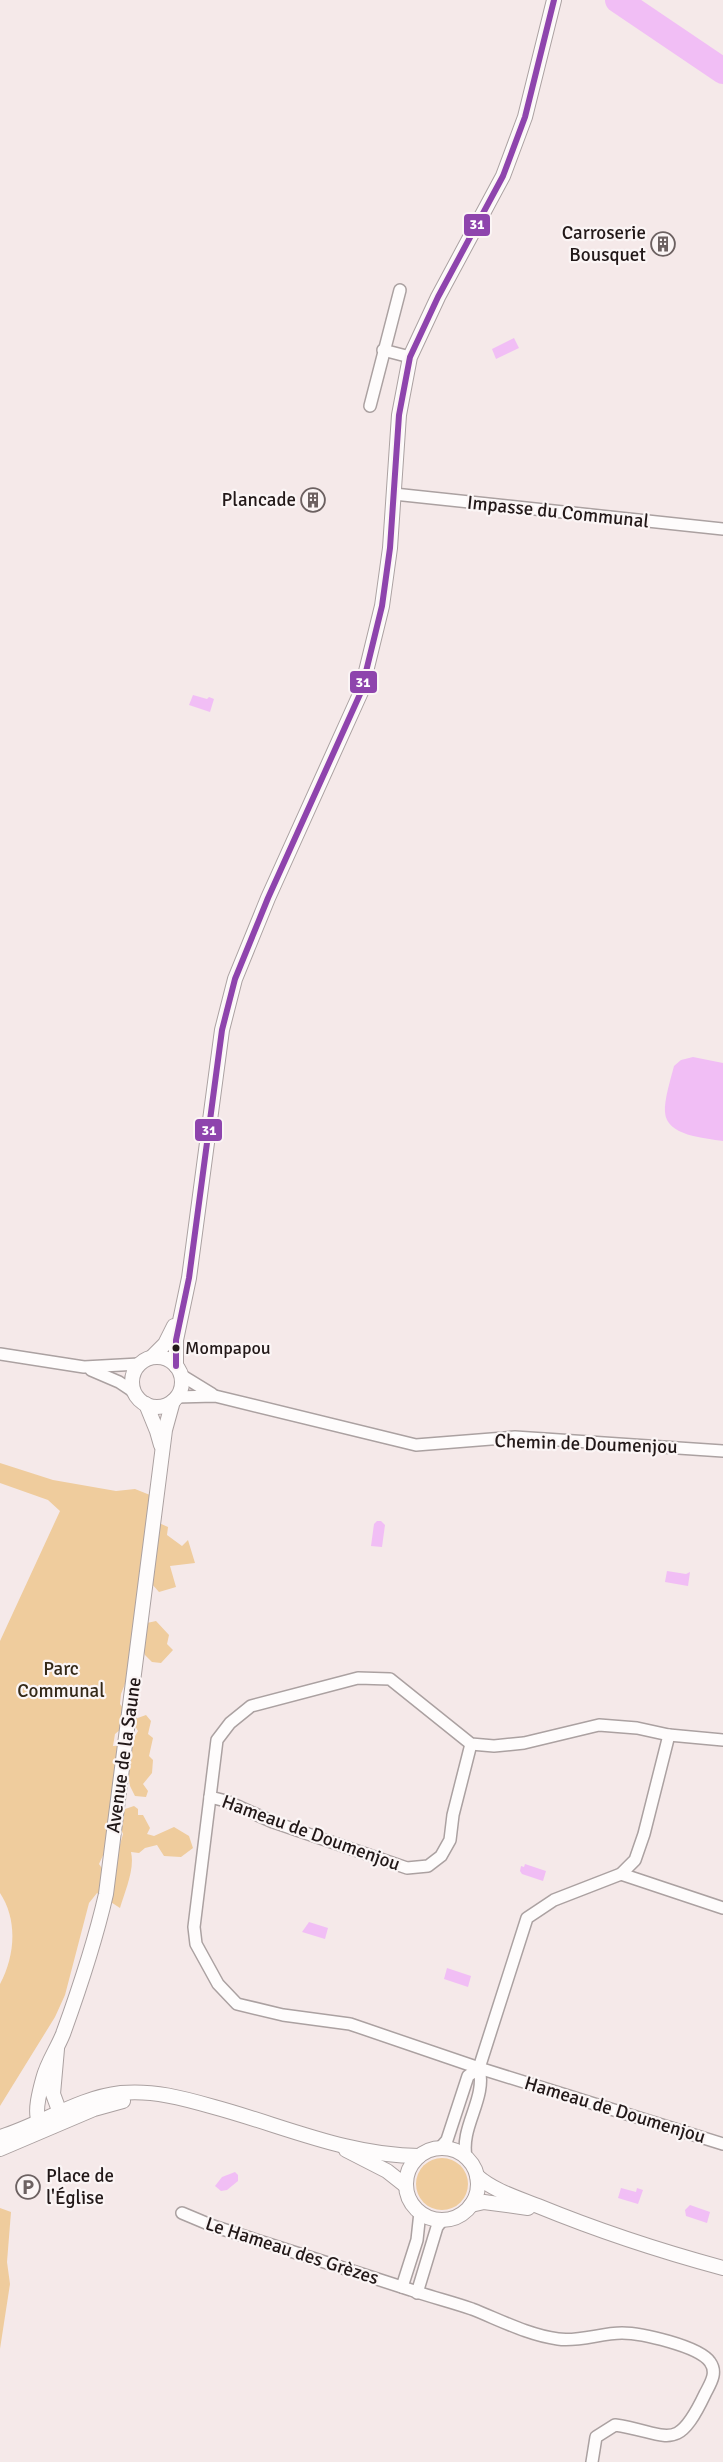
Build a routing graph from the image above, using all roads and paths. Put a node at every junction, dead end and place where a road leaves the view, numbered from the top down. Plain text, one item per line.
1 (554, 0) edge
2 (400, 290) dead end
3 (383, 350) junction
4 (410, 358) junction
5 (370, 406) dead end
6 (394, 494) junction
7 (723, 529) edge
8 (181, 1315) junction
9 (0, 1354) edge
10 (152, 1357) junction
11 (139, 1364) junction
12 (84, 1367) junction
13 (179, 1371) junction
14 (134, 1392) junction
15 (215, 1396) junction
16 (174, 1399) junction
17 (146, 1404) junction
18 (723, 1452) edge
19 (163, 1455) junction
20 (668, 1735) junction
21 (723, 1740) edge
22 (471, 1744) junction
23 (210, 1797) junction
24 (621, 1874) junction
25 (723, 1908) edge
26 (57, 2048) junction
27 (479, 2068) junction
28 (171, 2097) junction
29 (60, 2113) junction
30 (39, 2121) junction
31 (53, 2126) junction
32 (0, 2137) edge
33 (328, 2140) junction
34 (723, 2144) edge
35 (440, 2148) junction
36 (0, 2149) edge
37 (419, 2156) junction
38 (466, 2157) junction
39 (478, 2176) junction
40 (406, 2186) junction
41 (471, 2205) junction
42 (420, 2212) junction
43 (551, 2212) junction
44 (182, 2213) dead end
45 (443, 2220) junction
46 (723, 2268) edge
47 (402, 2287) junction
48 (417, 2292) junction
49 (592, 2462) edge

1 - 4 street
2 - 3 street
3 - 4 street
3 - 5 street
4 - 6 street
6 - 7 street, Impasse du Communal
6 - 8 street
8 - 10 street
8 - 13 street
9 - 12 street
10 - 11 street
10 - 13 street
11 - 12 street
11 - 14 street
12 - 14 street
13 - 15 street
13 - 16 street
14 - 17 street
15 - 16 street
15 - 18 street, Chemin de Doumenjou
16 - 17 street
16 - 19 street, Avenue de la Saune
17 - 19 street, Avenue de la Saune
19 - 26 street, Avenue de la Saune
20 - 21 street
20 - 22 street
20 - 24 street
22 - 23 street, Hameau de Doumenjou
22 - 23 street, Hameau de Doumenjou
23 - 27 street, Hameau de Doumenjou
24 - 25 street
24 - 27 street
26 - 29 street, Avenue de la Saune
26 - 30 street, Avenue de la Saune
27 - 34 street, Hameau de Doumenjou
27 - 35 street
27 - 38 street
28 - 29 street
28 - 31 street
28 - 33 street
29 - 30 street
29 - 31 street
30 - 31 street
30 - 32 street
31 - 36 street
33 - 37 street
33 - 40 street
35 - 37 street
35 - 38 street
37 - 40 street
38 - 39 street
39 - 41 street
39 - 43 street
40 - 42 street
41 - 43 street
41 - 45 street
42 - 45 street
42 - 47 street, Le Hameau des Grèzes
43 - 46 street
44 - 47 street, Le Hameau des Grèzes
45 - 48 street
47 - 48 street, Le Hameau des Grèzes
48 - 49 street, Le Hameau des Grèzes

